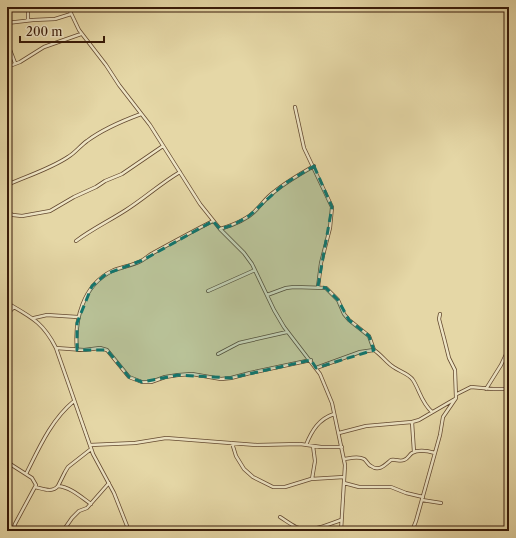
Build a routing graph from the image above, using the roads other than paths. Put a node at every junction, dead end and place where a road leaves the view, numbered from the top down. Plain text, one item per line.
1 (28, 7) edge
2 (68, 7) edge
3 (71, 14) junction
4 (28, 21) junction
5 (8, 23) edge
6 (7, 30) edge
7 (81, 34) junction
8 (7, 42) edge
9 (15, 63) junction
10 (7, 67) edge
11 (294, 108) dead end
12 (141, 114) junction
13 (163, 146) junction
14 (314, 166) junction
15 (180, 172) junction
16 (7, 185) edge
17 (7, 213) edge
18 (213, 220) junction
19 (220, 229) junction
20 (76, 241) dead end
21 (255, 270) junction
22 (318, 287) junction
23 (208, 291) dead end
24 (267, 295) junction
25 (7, 303) edge
26 (14, 307) junction
27 (7, 314) edge
28 (440, 314) dead end
29 (78, 317) junction
30 (34, 318) junction
31 (287, 332) junction
32 (56, 348) junction
33 (509, 348) edge
34 (77, 350) junction
35 (374, 350) junction
36 (218, 354) dead end
37 (311, 360) junction
38 (316, 368) junction
39 (486, 389) junction
40 (509, 389) edge
41 (456, 394) junction
42 (456, 398) junction
43 (74, 401) junction
44 (432, 412) junction
45 (334, 414) junction
46 (412, 422) junction
47 (339, 433) junction
48 (232, 444) junction
49 (90, 445) junction
50 (306, 445) junction
51 (313, 446) junction
52 (342, 447) junction
53 (91, 449) junction
54 (414, 452) junction
55 (435, 453) junction
56 (345, 459) junction
57 (7, 462) edge
58 (26, 474) junction
59 (344, 478) junction
60 (312, 479) junction
61 (109, 483) junction
62 (344, 483) junction
63 (58, 486) junction
64 (35, 487) junction
65 (422, 498) junction
66 (440, 503) dead end
67 (91, 504) junction
68 (280, 517) dead end
69 (341, 520) junction
70 (13, 531) edge
71 (64, 531) edge
72 (129, 531) edge
73 (340, 531) edge
74 (412, 531) edge

1 - 4 street
2 - 3 street
3 - 4 street
3 - 7 street
4 - 5 street
5 - 6 street
7 - 9 street
7 - 12 street
8 - 9 street
9 - 10 street
11 - 14 street
12 - 13 street
12 - 16 street
13 - 15 street
13 - 17 street
14 - 19 street
14 - 22 street
15 - 18 street
15 - 20 street
18 - 19 street
18 - 29 street
19 - 21 street
21 - 23 street
21 - 24 street
22 - 24 street
22 - 35 street
24 - 31 street
25 - 26 street
26 - 27 street
26 - 30 street
28 - 41 street
29 - 30 street
29 - 34 street
30 - 32 street
31 - 36 street
31 - 37 street
32 - 34 street
32 - 43 street
33 - 39 street
34 - 37 street
35 - 38 street
35 - 44 street
37 - 38 street
38 - 45 street
39 - 40 street
39 - 41 street
41 - 42 street
42 - 44 street
42 - 55 street
43 - 49 street
43 - 58 street
44 - 46 street
45 - 47 street
45 - 50 street
46 - 47 street
46 - 54 street
47 - 52 street
48 - 49 street
48 - 50 street
48 - 60 street
49 - 53 street
50 - 51 street
51 - 52 street
51 - 60 street
52 - 56 street
53 - 61 street
53 - 63 street
54 - 55 street
54 - 56 street
55 - 65 street
56 - 59 street
57 - 58 street
58 - 64 street
59 - 60 street
59 - 62 street
61 - 67 street
61 - 72 street
62 - 65 street
62 - 69 street
63 - 64 street
63 - 67 street
64 - 70 street
65 - 66 street
65 - 74 street
67 - 71 street
68 - 69 street
69 - 73 street

